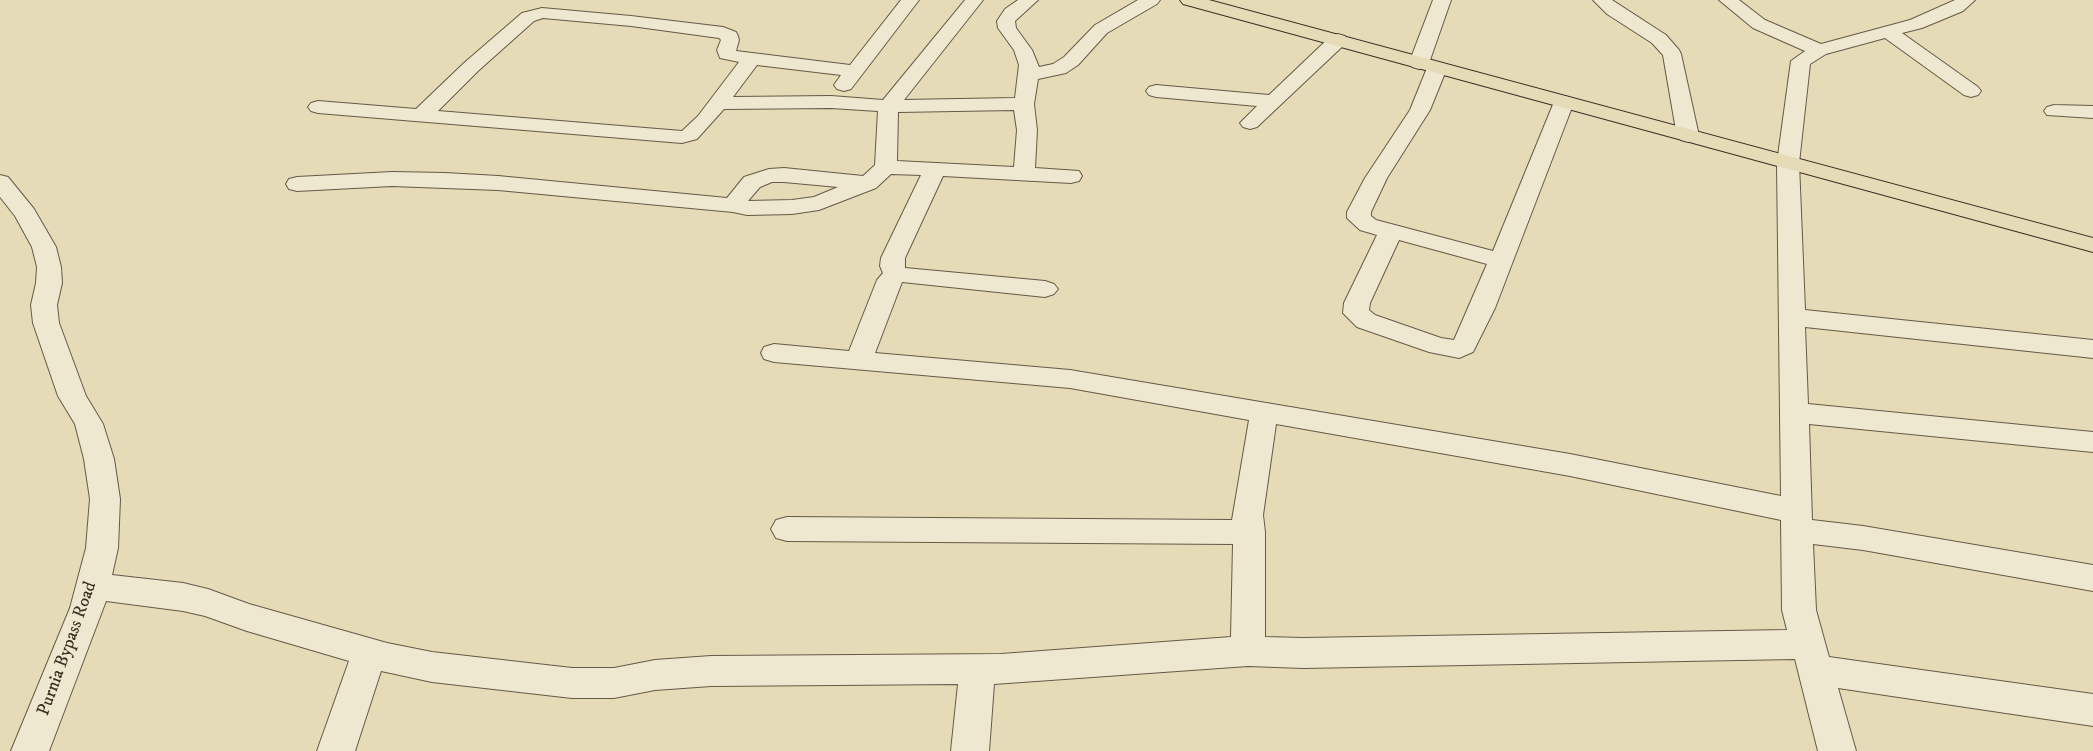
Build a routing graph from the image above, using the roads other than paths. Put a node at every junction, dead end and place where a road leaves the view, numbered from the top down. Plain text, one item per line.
1 (910, 0) edge
2 (974, 0) edge
3 (1029, 0) edge
4 (1151, 0) edge
5 (1189, 0) edge
6 (1442, 0) edge
7 (1602, 0) edge
8 (1728, 0) edge
9 (1966, 0) edge
10 (1888, 32) junction
11 (1338, 40) junction
12 (1819, 50) junction
13 (751, 59) junction
14 (1428, 65) junction
15 (854, 71) junction
16 (1029, 75) junction
17 (1156, 91) dead end
18 (1971, 91) dead end
19 (831, 102) junction
20 (1273, 102) junction
21 (1564, 102) junction
22 (719, 103) junction
23 (1024, 104) junction
24 (888, 106) junction
25 (318, 107) dead end
26 (2054, 111) dead end
27 (2093, 112) edge
28 (422, 115) junction
29 (1250, 123) dead end
30 (1688, 136) junction
31 (1788, 163) junction
32 (886, 167) junction
33 (934, 170) junction
34 (1024, 174) junction
35 (1071, 176) dead end
36 (0, 182) edge
37 (868, 183) junction
38 (297, 184) dead end
39 (734, 205) junction
40 (1391, 231) junction
41 (2093, 245) edge
42 (1500, 260) junction
43 (896, 275) junction
44 (1045, 290) dead end
45 (1792, 317) junction
46 (2093, 349) edge
47 (774, 353) dead end
48 (858, 360) junction
49 (1264, 413) junction
50 (1794, 413) junction
51 (2093, 442) edge
52 (1797, 520) junction
53 (787, 530) dead end
54 (1249, 532) junction
55 (2093, 578) edge
56 (93, 586) junction
57 (1248, 651) junction
58 (369, 652) junction
59 (1812, 657) junction
60 (976, 669) junction
61 (2093, 710) edge
62 (30, 751) edge
63 (336, 751) edge
64 (970, 751) edge
65 (1837, 751) edge

1 - 15 street
2 - 24 street
3 - 16 street
4 - 16 street
5 - 11 highway
6 - 14 street
7 - 30 street
8 - 12 street
9 - 10 street
10 - 12 street
10 - 18 street
11 - 14 highway
11 - 20 street
12 - 31 street
13 - 15 street
13 - 22 street
13 - 28 street
14 - 21 highway
14 - 40 street
15 - 19 street
16 - 23 street
17 - 20 street
19 - 22 street
19 - 24 street
20 - 29 street
21 - 30 highway
21 - 42 street
22 - 28 street
23 - 24 street
23 - 34 street
24 - 32 street
25 - 28 street
26 - 27 street
30 - 31 highway
31 - 41 highway
31 - 45 street
32 - 33 street
32 - 37 street
33 - 34 street
33 - 43 street
34 - 35 street
36 - 56 street, Purnia Bypass Road
37 - 39 street
37 - 39 street
38 - 39 street
40 - 42 street
40 - 42 street
43 - 44 street
43 - 48 street
45 - 46 street
45 - 50 street
47 - 48 street
48 - 49 street
49 - 52 street
49 - 54 street
50 - 51 street
50 - 52 street
52 - 55 street
52 - 59 street
53 - 54 street
54 - 57 street
56 - 58 street
56 - 62 street, Purnia Bypass Road
57 - 59 street
57 - 60 street
58 - 60 street
58 - 63 street
59 - 61 street
59 - 65 street
60 - 64 street

